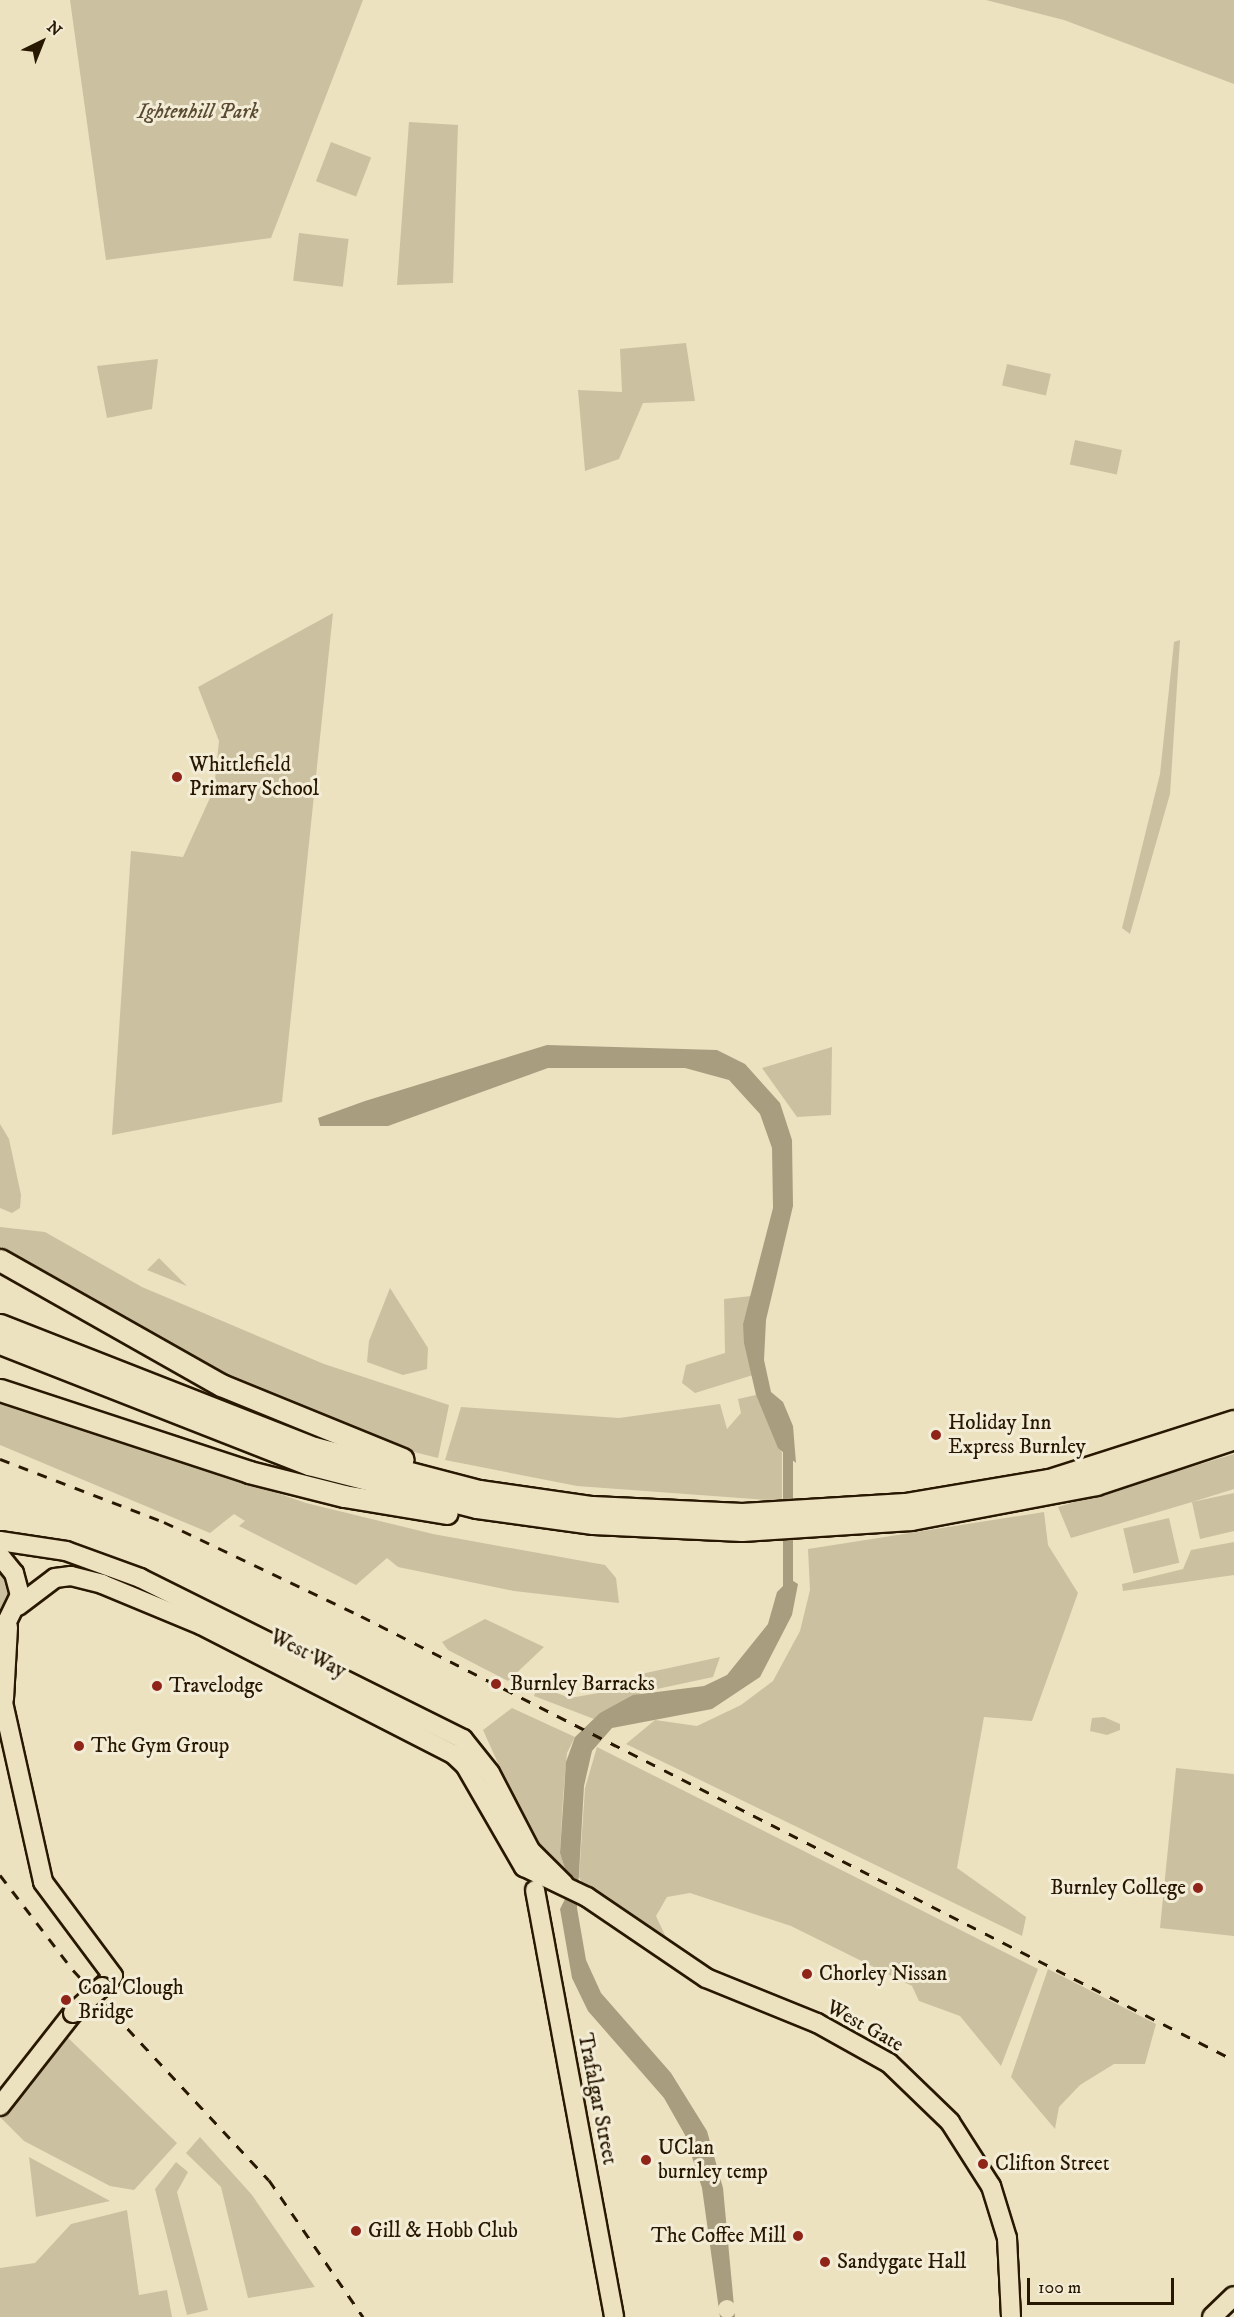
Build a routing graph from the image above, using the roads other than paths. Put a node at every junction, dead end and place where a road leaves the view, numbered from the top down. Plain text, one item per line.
1 (0, 1260) edge
2 (0, 1325) edge
3 (0, 1343) edge
4 (0, 1390) edge
5 (1234, 1421) edge
6 (1234, 1438) edge
7 (621, 1509) junction
8 (657, 1528) junction
9 (0, 1530) edge
10 (0, 1541) edge
11 (66, 1551) junction
12 (0, 1556) edge
13 (18, 1606) junction
14 (4, 1631) edge
15 (2, 1695) edge
16 (516, 1826) junction
17 (533, 1878) junction
18 (564, 1884) junction
19 (0, 2106) edge
20 (1234, 2296) edge
21 (1234, 2306) edge
22 (614, 2317) edge
23 (1011, 2317) edge
24 (1212, 2317) edge
25 (1222, 2317) edge

1 - 7 highway
2 - 7 highway
3 - 8 highway
4 - 8 highway
5 - 7 highway
6 - 8 highway
9 - 11 main road
10 - 11 main road, West Way
11 - 16 main road, West Way
12 - 13 main road
13 - 14 main road
13 - 17 main road, West Way
14 - 15 main road
15 - 19 main road, bridge
16 - 17 main road, West Way
16 - 18 main road, West Way
17 - 18 main road
17 - 22 main road, Trafalgar Street
18 - 23 main road, West Gate
20 - 24 main road
21 - 25 main road

